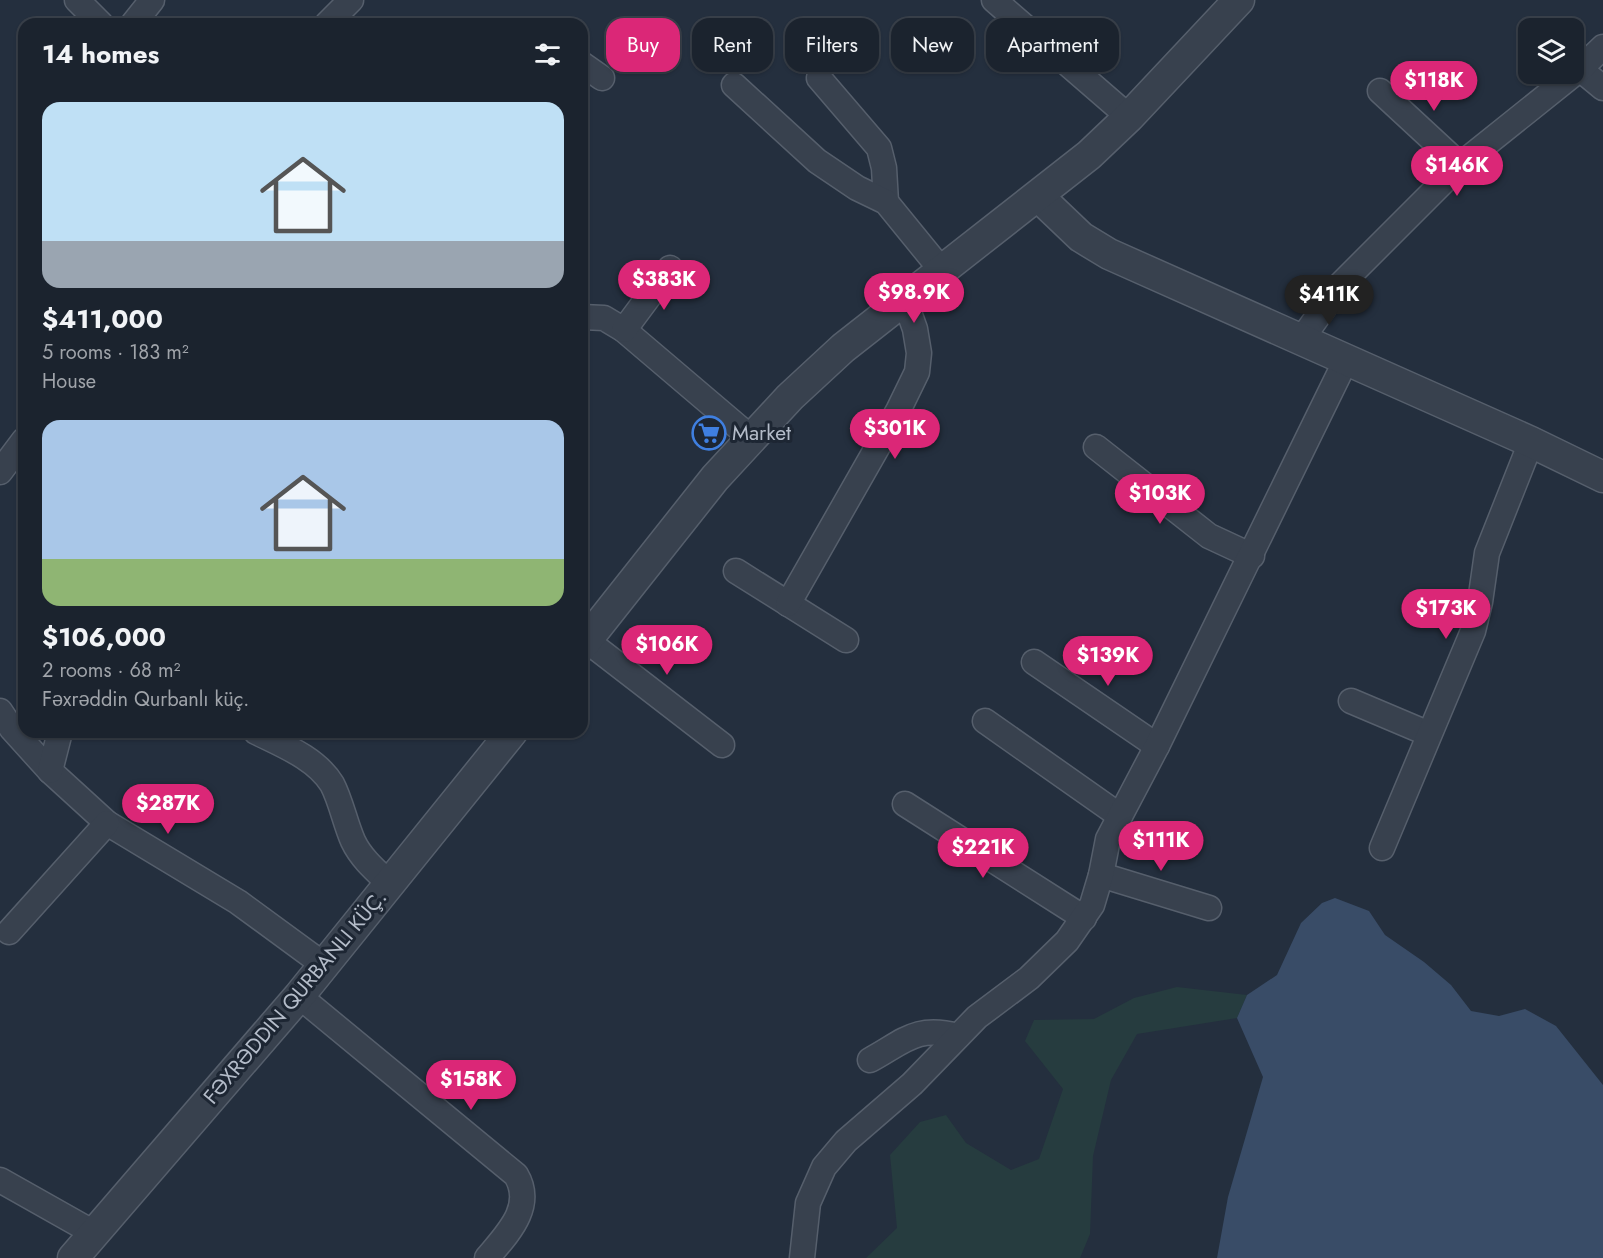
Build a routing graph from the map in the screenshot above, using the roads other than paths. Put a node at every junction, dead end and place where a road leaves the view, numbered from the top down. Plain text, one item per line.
1 (77, 0) edge
2 (152, 0) edge
3 (351, 0) edge
4 (994, 0) edge
5 (1239, 0) edge
6 (95, 18) edge
7 (138, 18) edge
8 (333, 18) edge
9 (1603, 47) edge
10 (1584, 65) edge
11 (588, 68) edge
12 (1584, 72) edge
13 (602, 78) dead end
14 (819, 78) dead end
15 (1561, 84) edge
16 (734, 86) dead end
17 (1603, 88) edge
18 (1380, 91) dead end
19 (1129, 117) junction
20 (1460, 165) junction
21 (1038, 196) junction
22 (886, 202) junction
23 (670, 268) dead end
24 (943, 272) junction
25 (905, 302) junction
26 (588, 314) edge
27 (624, 330) junction
28 (1300, 340) junction
29 (1346, 360) junction
30 (751, 438) junction
31 (1531, 442) junction
32 (1096, 447) dead end
33 (18, 448) edge
34 (0, 472) edge
35 (1603, 477) edge
36 (1252, 556) junction
37 (736, 571) dead end
38 (788, 604) junction
39 (588, 638) edge
40 (846, 640) dead end
41 (588, 646) edge
42 (1034, 662) dead end
43 (1351, 701) dead end
44 (0, 711) edge
45 (985, 721) dead end
46 (1429, 734) junction
47 (18, 736) edge
48 (20, 738) edge
49 (58, 738) edge
50 (268, 738) edge
51 (507, 738) edge
52 (722, 745) dead end
53 (1157, 746) junction
54 (50, 771) junction
55 (905, 804) dead end
56 (1119, 816) junction
57 (107, 823) junction
58 (1382, 848) dead end
59 (1101, 875) junction
60 (389, 883) junction
61 (1209, 908) dead end
62 (1084, 918) junction
63 (9, 932) dead end
64 (324, 965) junction
65 (299, 996) junction
66 (958, 1036) junction
67 (870, 1060) dead end
68 (0, 1179) edge
69 (94, 1233) junction
70 (73, 1258) edge
71 (487, 1258) edge
72 (802, 1258) edge

1 - 6 street
2 - 7 street
3 - 8 street
4 - 19 street
5 - 19 street
9 - 10 street
11 - 13 street
12 - 17 street
14 - 22 street
15 - 20 street
16 - 22 street
18 - 20 street
19 - 21 street
20 - 28 street
21 - 24 street
21 - 28 street
22 - 24 street
23 - 27 street
24 - 25 street
25 - 30 street
25 - 38 street
26 - 27 street
27 - 30 street
28 - 29 street
29 - 31 street
29 - 36 street
30 - 39 street
31 - 35 street
31 - 46 street
32 - 36 street
33 - 34 street
36 - 53 street
37 - 38 street
38 - 40 street
41 - 52 street
42 - 53 street
43 - 46 street
44 - 47 street
45 - 56 street
46 - 58 street
48 - 54 street
49 - 54 street
50 - 60 street
51 - 60 street
53 - 56 street
54 - 57 street
55 - 62 street
56 - 59 street
57 - 63 street
57 - 64 street
59 - 61 street
59 - 62 street
60 - 64 street
62 - 66 street
64 - 65 street
65 - 69 street
65 - 71 street
66 - 67 street
66 - 72 street
68 - 69 street
69 - 70 street

